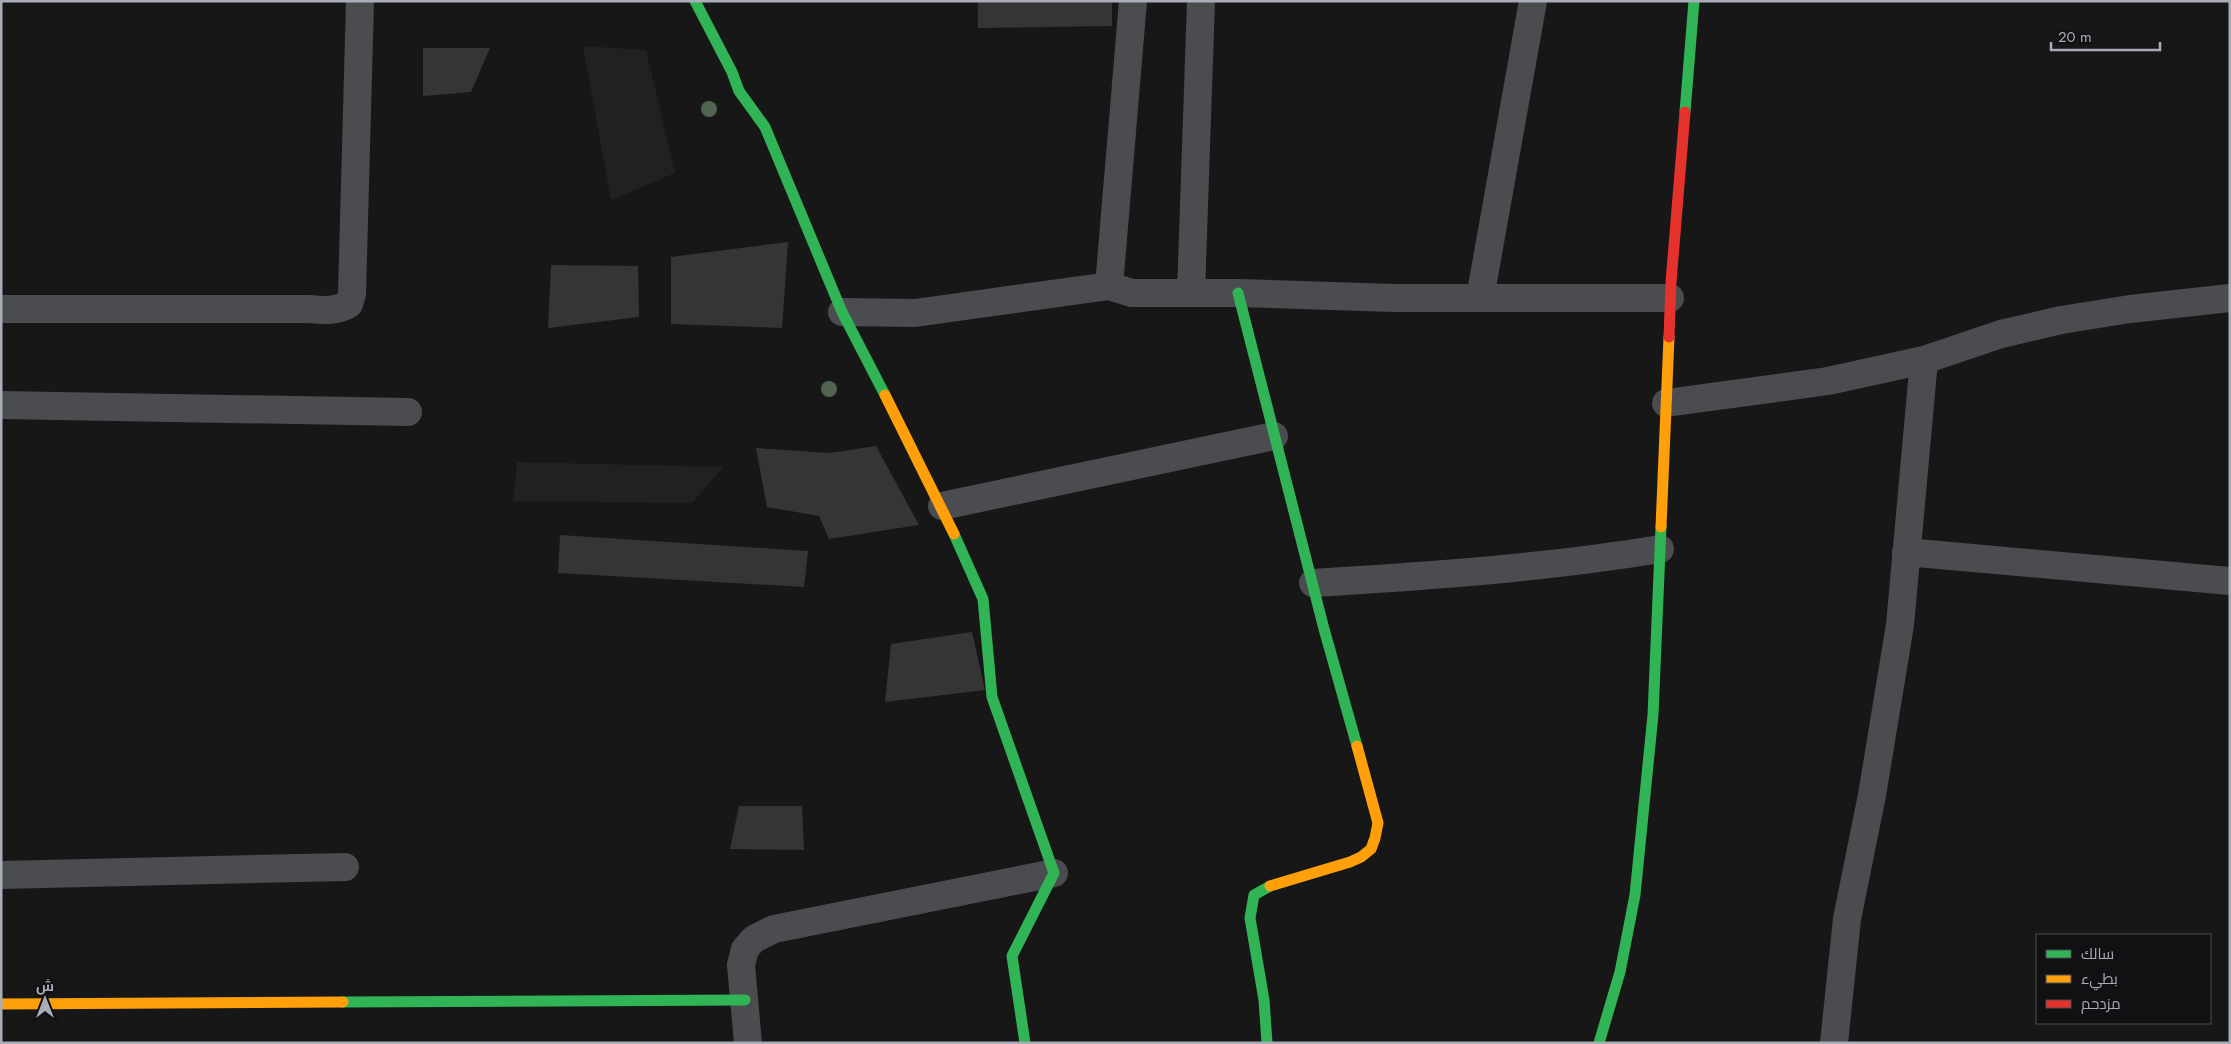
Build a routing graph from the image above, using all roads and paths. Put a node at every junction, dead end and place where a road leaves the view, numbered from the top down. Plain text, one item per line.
1 (360, 1) edge
2 (695, 1) edge
3 (1133, 1) edge
4 (1201, 1) edge
5 (1532, 1) edge
6 (1694, 1) edge
7 (1109, 286) junction
8 (1190, 293) junction
9 (1238, 293) junction
10 (1480, 298) junction
11 (1670, 298) junction
12 (2230, 298) edge
13 (1, 309) edge
14 (842, 312) junction
15 (1924, 360) junction
16 (1666, 403) junction
17 (1, 405) edge
18 (408, 412) dead end
19 (1274, 436) junction
20 (942, 506) junction
21 (1660, 549) junction
22 (1906, 552) junction
23 (2230, 581) edge
24 (1313, 583) junction
25 (345, 867) dead end
26 (1054, 873) junction
27 (1, 875) edge
28 (745, 1000) junction
29 (1, 1004) edge
30 (748, 1043) edge
31 (1025, 1043) edge
32 (1267, 1043) edge
33 (1599, 1043) edge
34 (1834, 1043) edge

1 - 13 street
2 - 14 street
3 - 7 street
4 - 8 street
5 - 10 street
6 - 11 street
7 - 8 street
7 - 14 street
8 - 9 street
9 - 10 street
9 - 19 street
10 - 11 street
11 - 16 street
12 - 15 street
14 - 20 street
15 - 16 street
15 - 22 street
16 - 21 street
17 - 18 street
19 - 20 street
19 - 24 street
20 - 26 street
21 - 24 street
21 - 33 street
22 - 23 street
22 - 34 street
24 - 32 street
25 - 27 street
26 - 28 street
26 - 31 street
28 - 29 street
28 - 30 street

